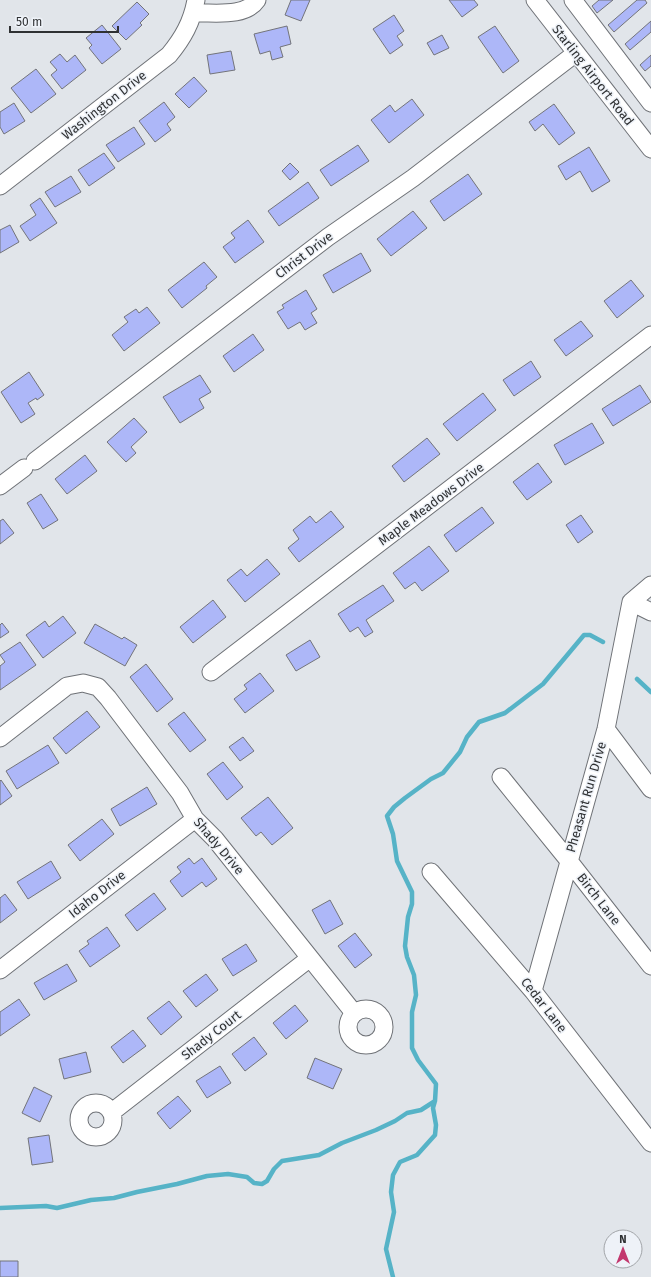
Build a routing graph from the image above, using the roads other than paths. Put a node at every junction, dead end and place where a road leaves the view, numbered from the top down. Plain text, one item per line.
1 (257, 0) edge
2 (535, 0) edge
3 (573, 0) edge
4 (195, 6) edge
5 (576, 53) junction
6 (651, 103) edge
7 (651, 149) edge
8 (0, 186) edge
9 (651, 335) edge
10 (0, 486) edge
11 (651, 585) edge
12 (631, 602) junction
13 (651, 612) edge
14 (211, 672) dead end
15 (606, 729) junction
16 (0, 738) edge
17 (501, 777) dead end
18 (651, 789) edge
19 (195, 819) junction
20 (569, 860) junction
21 (431, 872) dead end
22 (310, 958) junction
23 (651, 966) edge
24 (0, 970) edge
25 (533, 991) junction
26 (354, 1013) dead end
27 (112, 1112) dead end
28 (651, 1143) edge

1 - 4 street
2 - 5 street, Starling Airport Road
3 - 6 street
4 - 8 street, Washington Drive
5 - 7 street, Starling Airport Road
5 - 10 street, Christ Drive
9 - 14 street, Maple Meadows Drive
11 - 12 street
12 - 13 street
12 - 15 street, Pheasant Run Drive
15 - 18 street
15 - 20 street, Pheasant Run Drive
16 - 19 street, Shady Drive
17 - 20 street, Birch Lane
19 - 22 street, Shady Drive
19 - 24 street, Idaho Drive
20 - 23 street, Birch Lane
20 - 25 street, Pheasant Run Drive
21 - 25 street, Cedar Lane
22 - 26 street, Shady Drive
22 - 27 street, Shady Court
25 - 28 street, Cedar Lane

